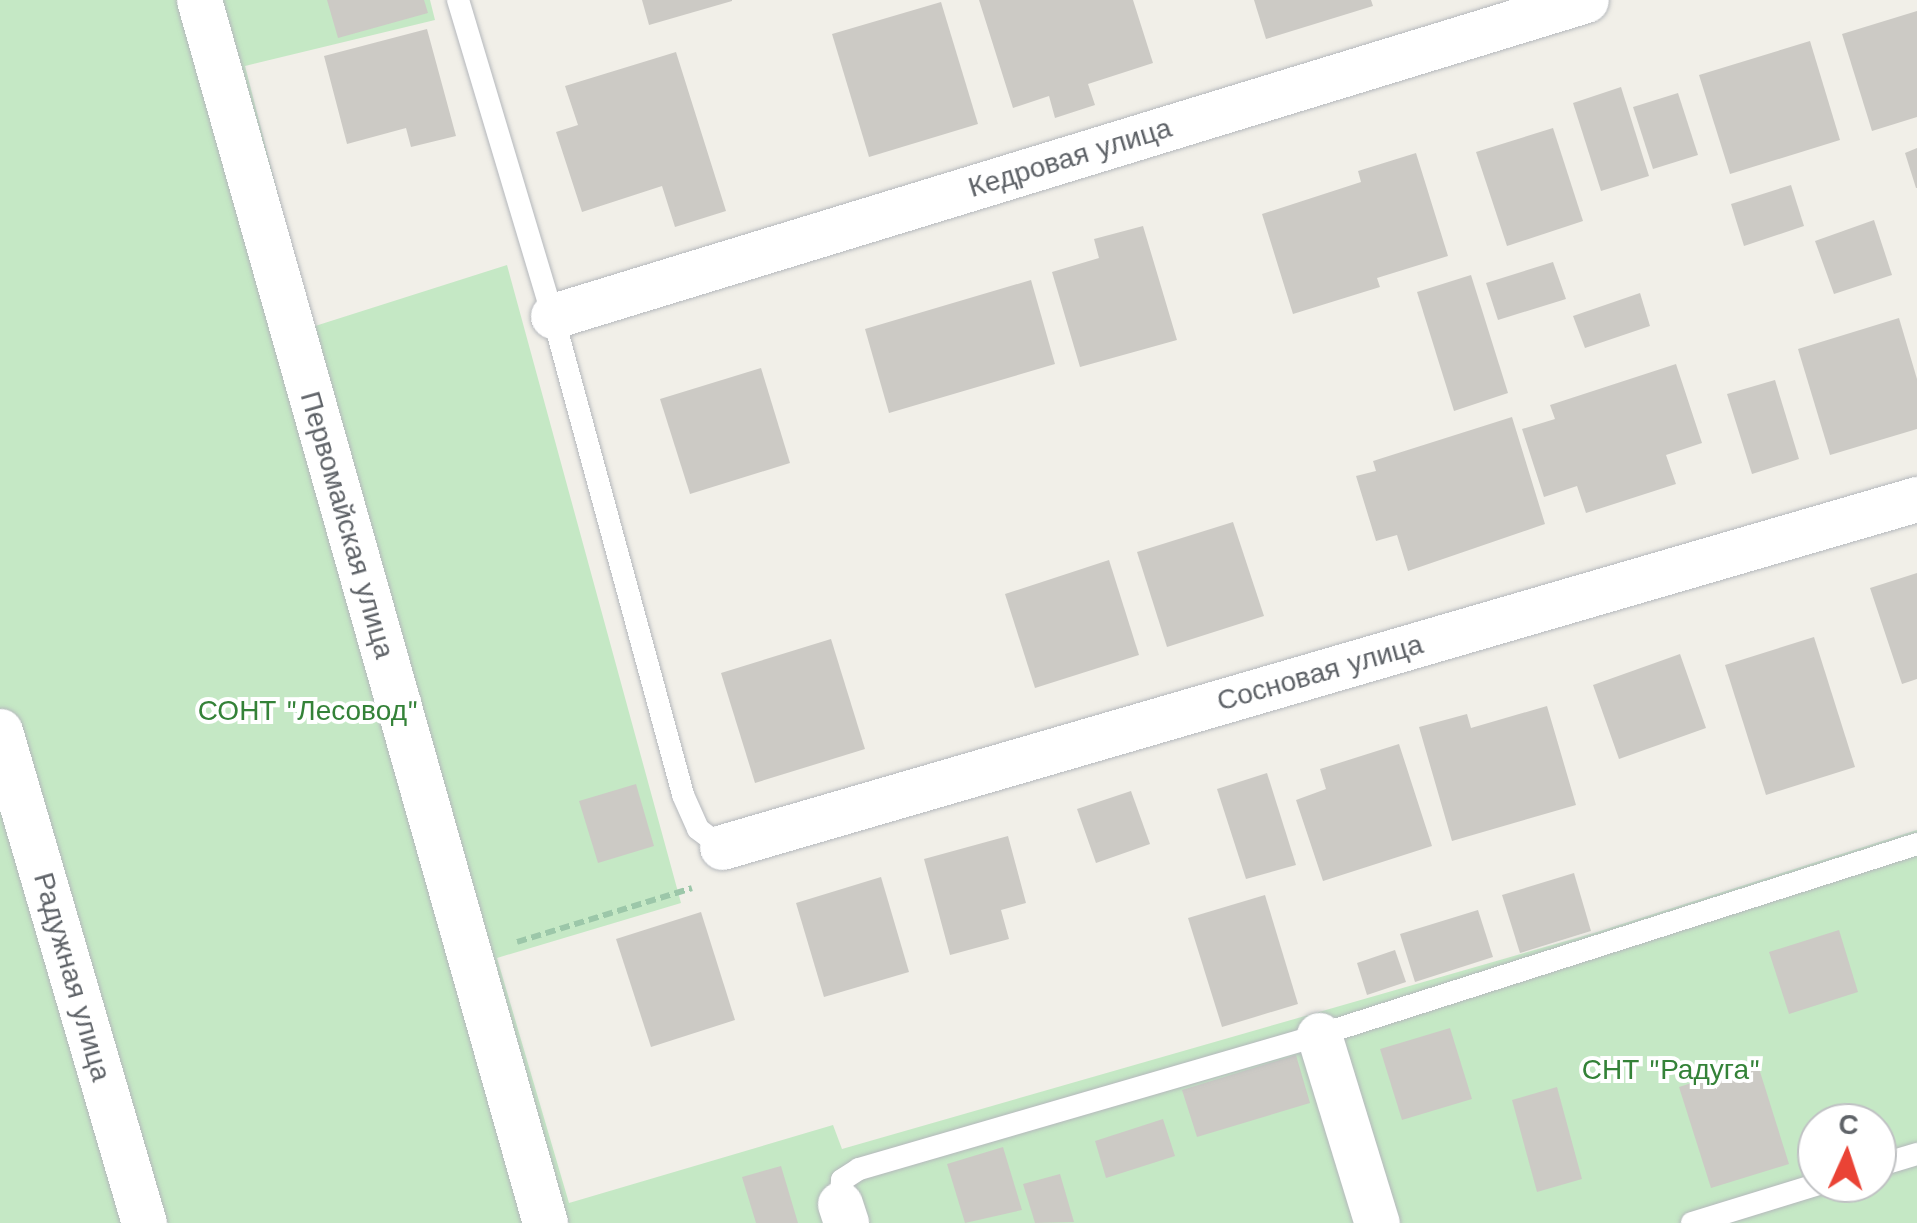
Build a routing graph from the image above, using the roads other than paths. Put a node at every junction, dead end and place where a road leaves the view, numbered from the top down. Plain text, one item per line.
1 (198, 0) edge
2 (458, 0) edge
3 (1586, 0) edge
4 (553, 316) junction
5 (1917, 499) edge
6 (0, 730) edge
7 (1917, 844) edge
8 (722, 847) joint
9 (1319, 1035) junction
10 (1797, 1191) edge
11 (843, 1213) edge
12 (144, 1223) edge
13 (545, 1223) edge
14 (1377, 1223) edge
15 (1692, 1223) edge

1 - 13 street, Первомайская улица
2 - 4 lane
3 - 4 street, Кедровая улица
4 - 8 lane
5 - 8 street, Сосновая улица
6 - 12 street, Радужная улица
7 - 9 lane
9 - 11 lane
9 - 14 street
10 - 15 lane

